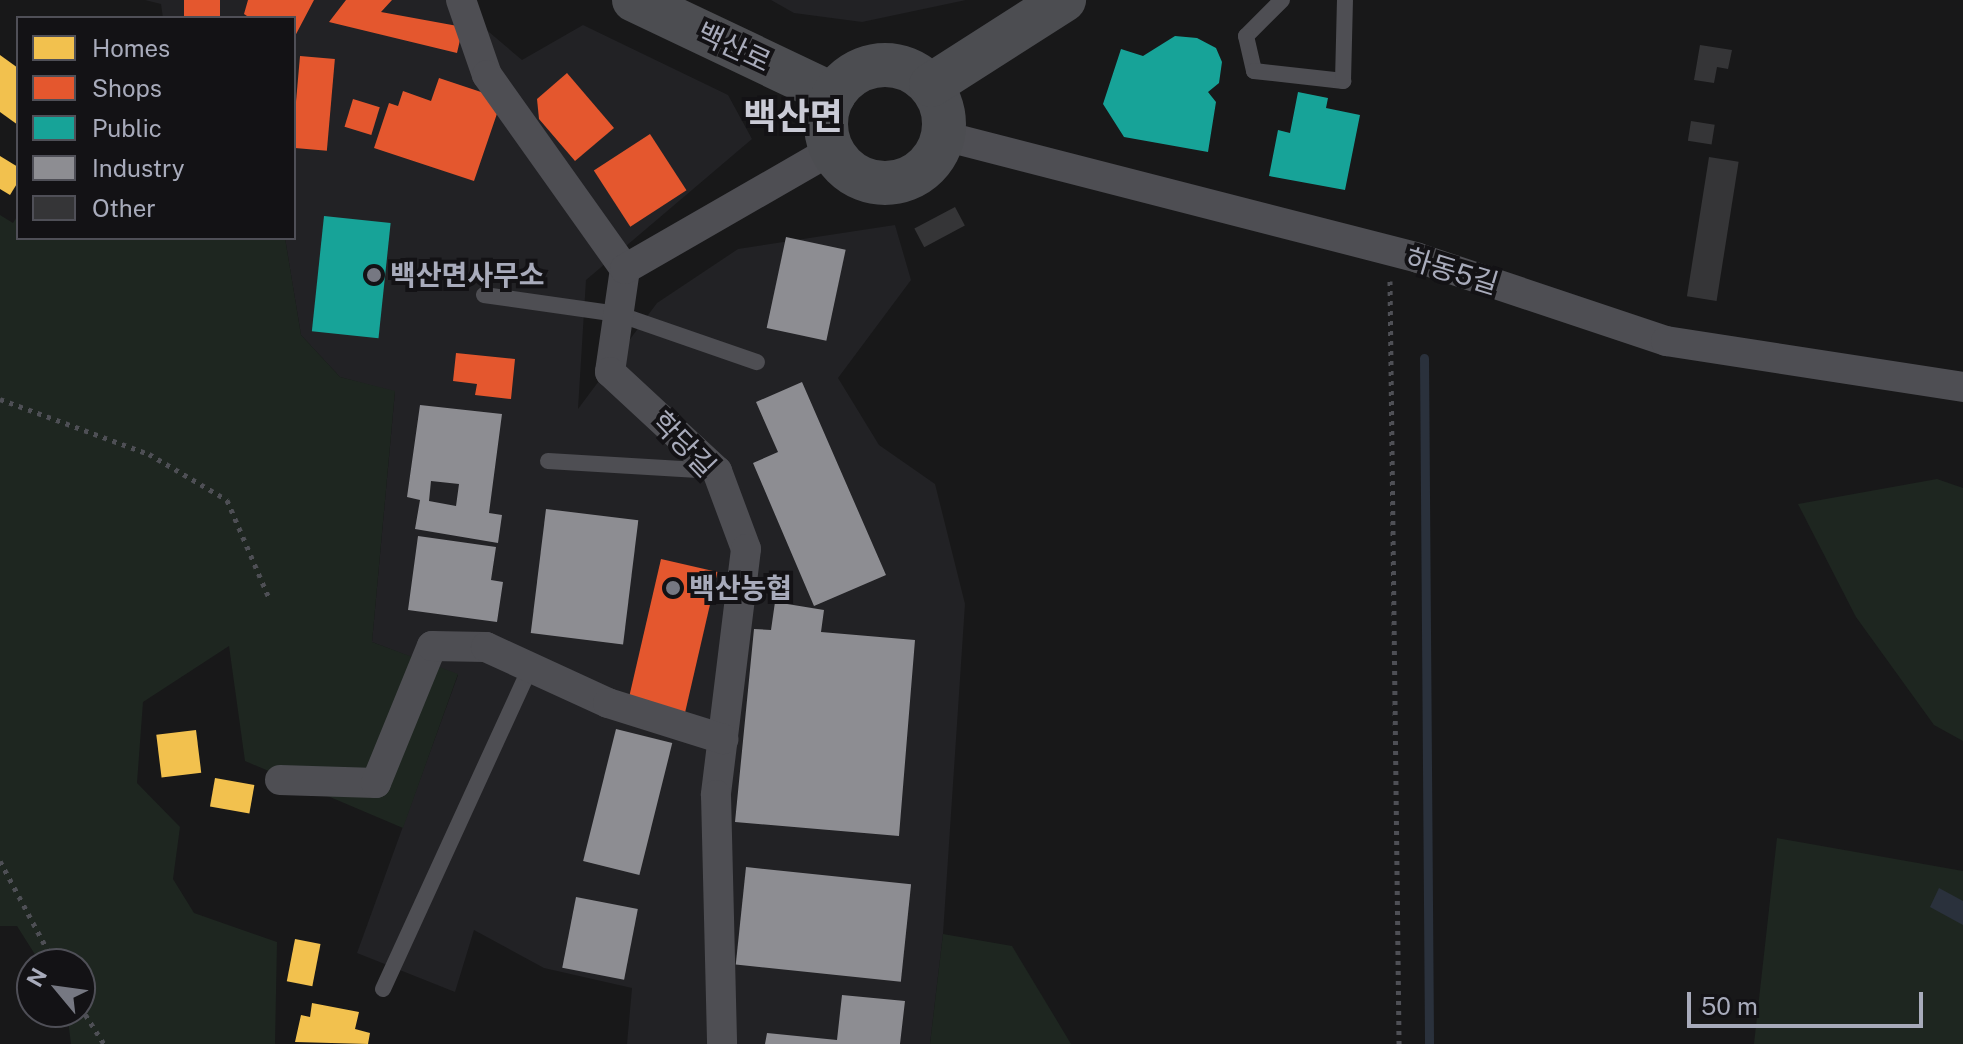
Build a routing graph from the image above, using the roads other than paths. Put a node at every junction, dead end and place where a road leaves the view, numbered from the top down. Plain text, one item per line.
1 (461, 0) edge
2 (634, 0) edge
3 (1064, 0) edge
4 (1282, 0) edge
5 (1345, 0) edge
6 (931, 85) junction
7 (834, 95) junction
8 (944, 136) junction
9 (832, 150) junction
10 (625, 269) junction
11 (484, 295) dead end
12 (618, 314) junction
13 (757, 362) dead end
14 (1963, 387) edge
15 (548, 461) dead end
16 (717, 471) junction
17 (531, 665) junction
18 (723, 739) junction
19 (280, 780) dead end
20 (383, 989) dead end
21 (722, 1044) edge

1 - 10 street
2 - 7 main road, 백산로
3 - 6 main road
4 - 5 lane
6 - 7 main road
6 - 8 main road
7 - 9 main road
8 - 9 main road
8 - 14 street, 하동5길
9 - 10 street
10 - 12 street, 학당길
11 - 12 lane
12 - 13 lane
12 - 16 street, 학당길
15 - 16 lane
16 - 18 street, 학당길
17 - 18 street
17 - 19 street
17 - 20 lane
18 - 21 street, 학당길

